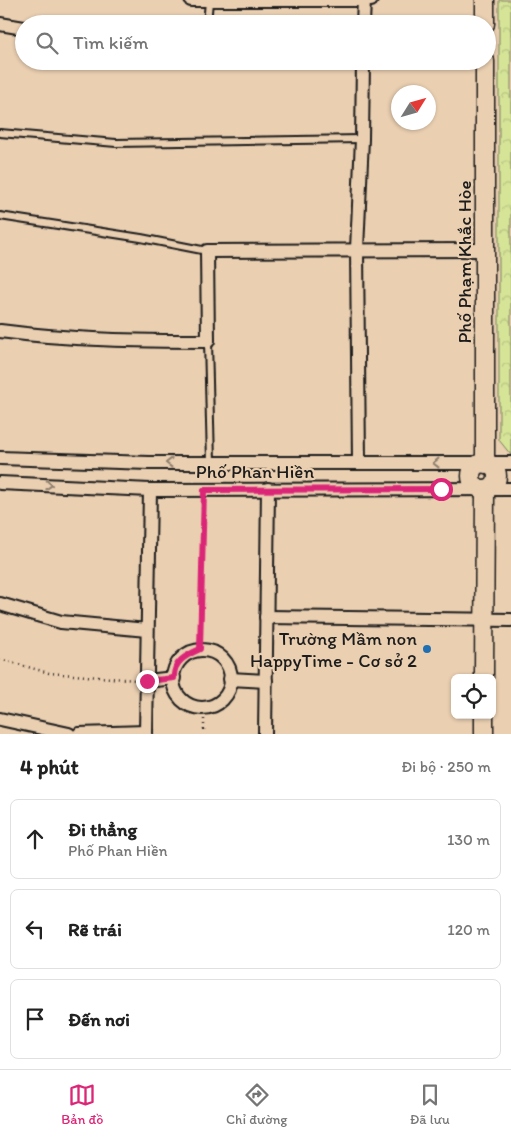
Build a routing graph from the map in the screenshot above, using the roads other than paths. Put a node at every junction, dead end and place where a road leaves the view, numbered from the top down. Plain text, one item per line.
1 (191, 0) edge
2 (366, 0) edge
3 (485, 0) edge
4 (209, 1) edge
5 (208, 15) edge
6 (364, 15) edge
7 (485, 15) edge
8 (0, 24) edge
9 (15, 26) edge
10 (363, 70) edge
11 (485, 70) edge
12 (0, 133) edge
13 (362, 139) junction
14 (0, 216) edge
15 (357, 249) junction
16 (485, 250) junction
17 (207, 251) junction
18 (0, 331) edge
19 (208, 341) junction
20 (0, 458) edge
21 (211, 462) junction
22 (359, 463) junction
23 (511, 463) edge
24 (485, 464) junction
25 (0, 483) edge
26 (485, 489) junction
27 (511, 489) edge
28 (150, 490) junction
29 (268, 490) junction
30 (0, 604) edge
31 (266, 617) junction
32 (484, 619) junction
33 (511, 620) edge
34 (147, 630) junction
35 (484, 674) edge
36 (174, 678) junction
37 (230, 679) junction
38 (147, 681) junction
39 (266, 681) junction
40 (0, 719) edge
41 (484, 719) edge
42 (146, 733) edge
43 (69, 734) edge
44 (79, 734) edge
45 (266, 734) edge
46 (484, 734) edge

1 - 4 street
2 - 4 street
2 - 6 street
3 - 7 street
4 - 5 lane
8 - 9 street
10 - 13 street
11 - 16 street, Phố Phạm Khắc Hòe
12 - 13 lane
13 - 15 street
14 - 17 lane
15 - 16 street
15 - 17 street
15 - 22 street
16 - 24 street, Phố Phạm Khắc Hòe
17 - 19 street
18 - 19 street
19 - 21 lane
21 -> 20 street, Phố Phan Hiền
21 - 22 street, Phố Phan Hiền
24 -> 22 street, Phố Phan Hiền
23 - 24 street, Phố Phan Hiền
24 - 26 street
25 -> 28 street, Phố Phan Hiền
26 - 27 street, Phố Phan Hiền
26 - 29 street, Phố Phan Hiền
26 - 32 street
28 - 29 street, Phố Phan Hiền
28 - 34 street
29 - 31 street
30 - 34 street
31 - 32 street
31 - 39 street
32 - 33 street
32 - 35 street
34 - 38 street
36 - 37 street
36 - 37 street
36 - 38 street
37 - 39 street
38 - 42 street
39 - 45 street
40 - 43 street
41 - 46 street
42 - 44 street

